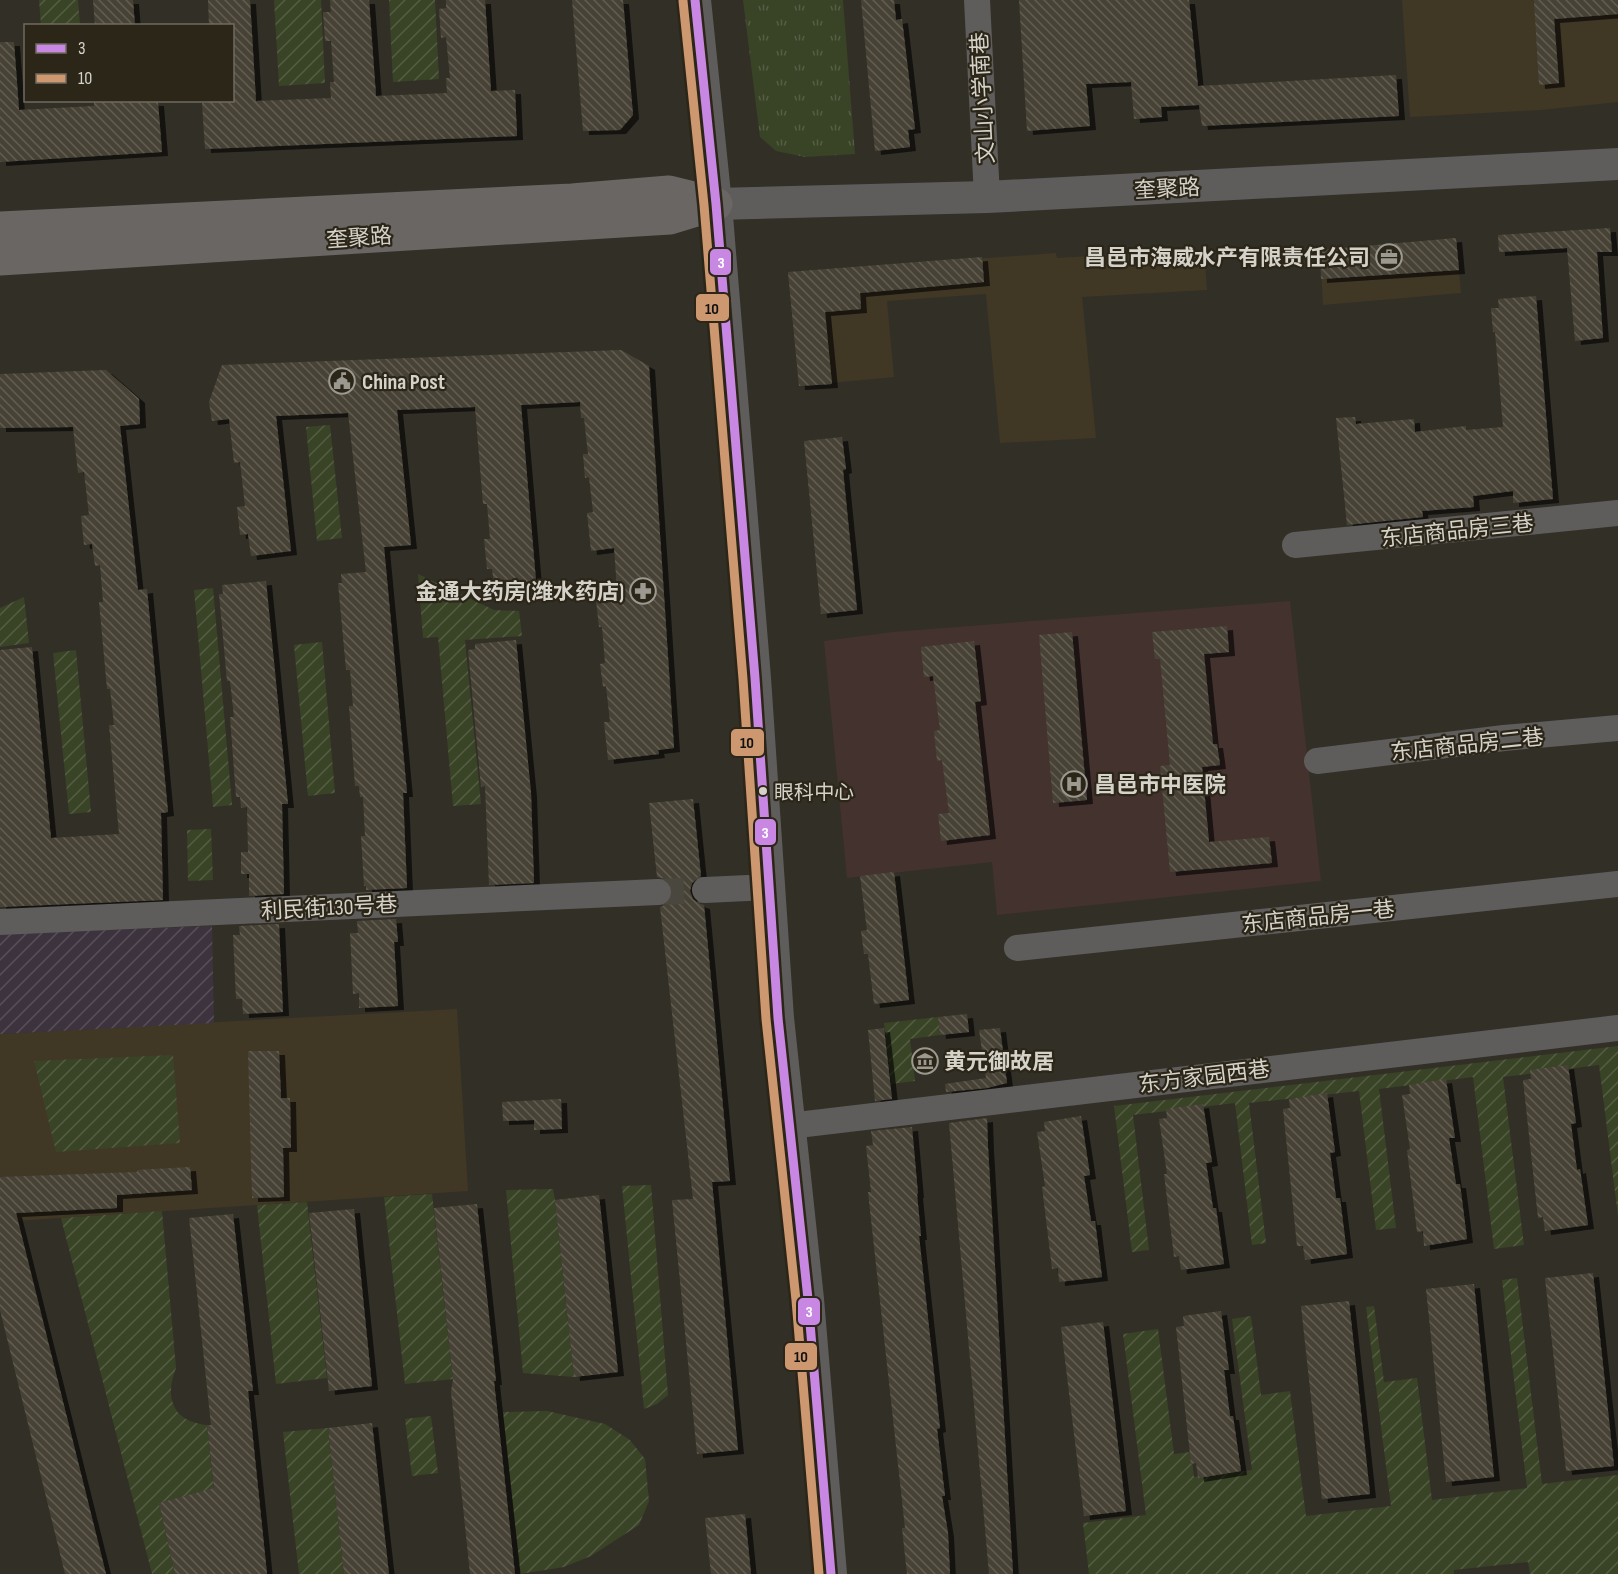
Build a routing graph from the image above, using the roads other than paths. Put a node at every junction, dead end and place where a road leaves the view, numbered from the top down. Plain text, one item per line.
1 (695, 0) edge
2 (977, 0) edge
3 (1618, 164) edge
4 (987, 197) junction
5 (716, 204) junction
6 (0, 228) edge
7 (0, 259) edge
8 (1618, 513) edge
9 (1295, 545) dead end
10 (1618, 728) edge
11 (1317, 761) dead end
12 (1618, 884) edge
13 (769, 887) junction
14 (705, 890) tunnel mouth
15 (658, 892) tunnel mouth
16 (0, 922) edge
17 (1017, 948) dead end
18 (1618, 1028) edge
19 (789, 1126) junction
20 (831, 1574) edge

1 - 5 street
2 - 4 street, 文山小学南巷
3 - 4 street, 奎聚路
4 - 5 street, 奎聚路
5 - 6 main road, 奎聚路
5 - 7 main road, 奎聚路
5 - 13 street
8 - 9 street, 东店商品房三巷
10 - 11 street, 东店商品房二巷
12 - 17 street, 东店商品房一巷
13 - 14 street
13 - 19 street
15 - 16 street, 利民街130号巷
18 - 19 street, 东方家园西巷
19 - 20 street

